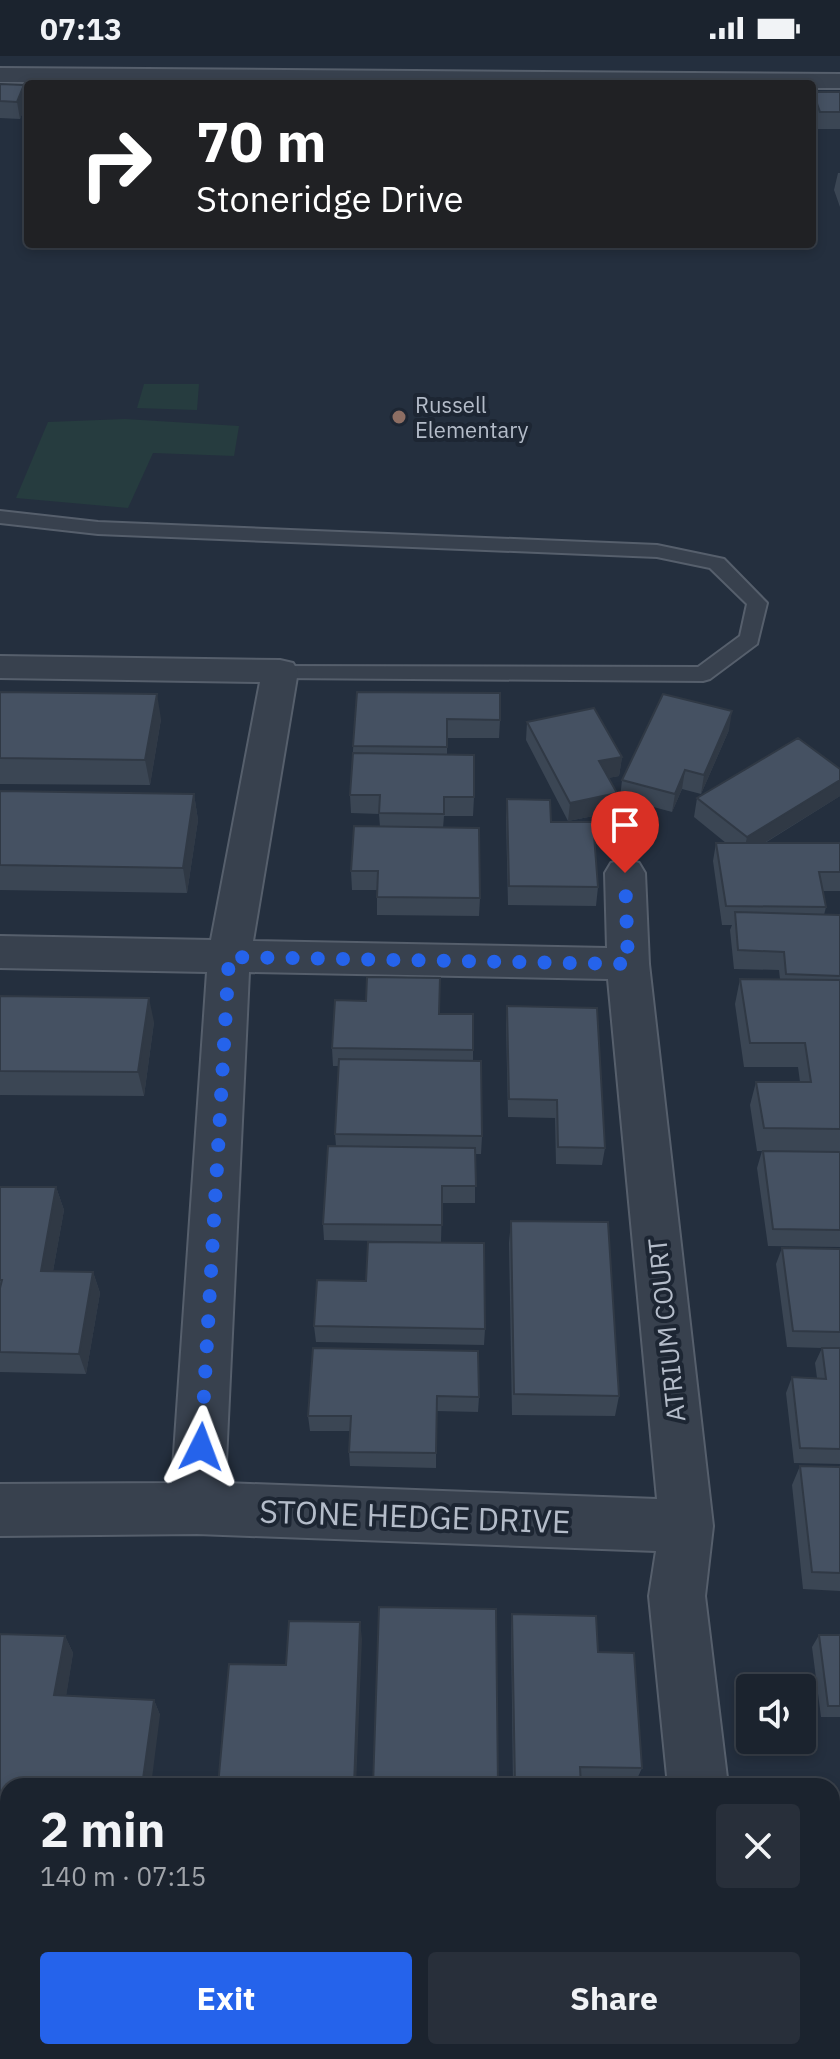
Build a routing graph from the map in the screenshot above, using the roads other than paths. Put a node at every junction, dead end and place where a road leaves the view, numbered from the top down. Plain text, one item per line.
1 (0, 75) edge
2 (435, 80) edge
3 (816, 81) edge
4 (840, 81) edge
5 (0, 517) edge
6 (0, 667) edge
7 (280, 671) junction
8 (625, 873) dead end
9 (0, 952) edge
10 (229, 957) junction
11 (628, 964) junction
12 (197, 1508) junction
13 (0, 1510) edge
14 (686, 1526) junction
15 (697, 1778) edge

1 - 2 street
3 - 4 street
5 - 7 lane
6 - 7 street
7 - 10 street
8 - 11 street, ATRIUM COURT
9 - 10 street
10 - 11 street
10 - 12 street
11 - 14 street, ATRIUM COURT
12 - 13 street, STONE HEDGE DRIVE
12 - 14 street, STONE HEDGE DRIVE
14 - 15 street, ATRIUM COURT

